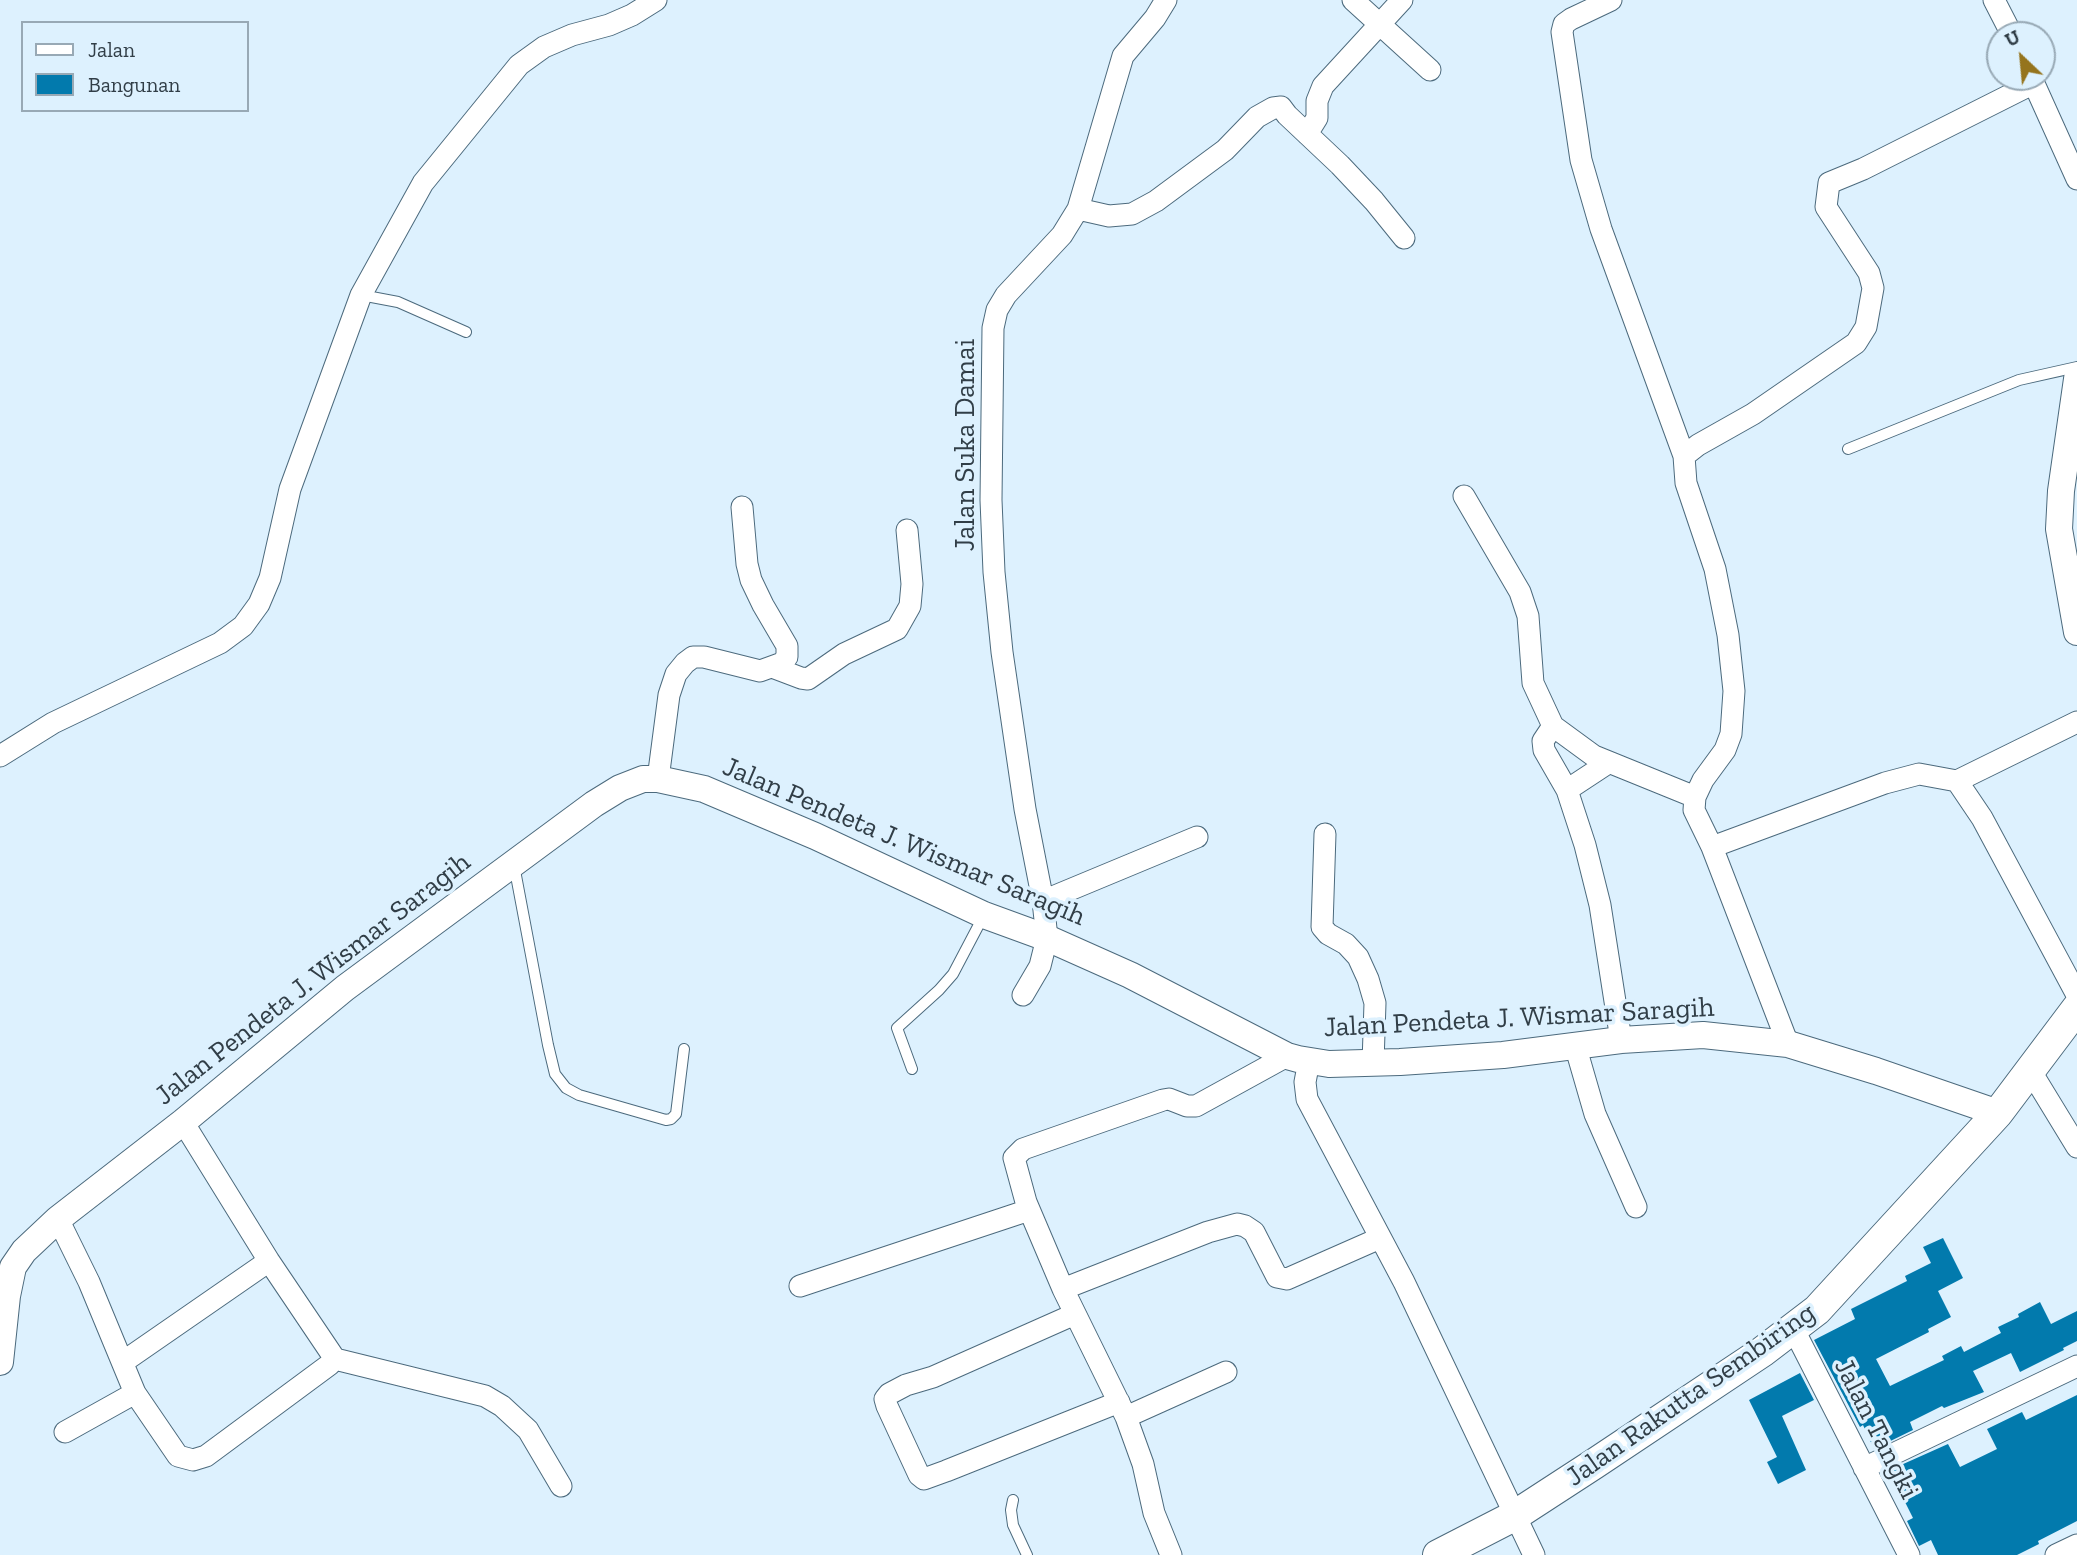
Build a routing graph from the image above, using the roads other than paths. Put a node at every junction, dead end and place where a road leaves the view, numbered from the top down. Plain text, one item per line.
1 (656, 0) edge
2 (1166, 0) edge
3 (1353, 0) edge
4 (1402, 0) edge
5 (1611, 0) edge
6 (1994, 0) edge
7 (2005, 21) edge
8 (1380, 24) junction
9 (1430, 70) dead end
10 (2012, 91) edge
11 (2038, 91) edge
12 (1307, 134) junction
13 (2077, 179) edge
14 (1078, 209) junction
15 (1404, 238) dead end
16 (361, 295) junction
17 (466, 332) dead end
18 (2077, 367) edge
19 (2077, 379) edge
20 (2074, 414) edge
21 (1849, 449) dead end
22 (1684, 456) junction
23 (1464, 495) dead end
24 (742, 507) dead end
25 (907, 530) dead end
26 (2077, 632) edge
27 (772, 667) junction
28 (2077, 722) edge
29 (1553, 726) junction
30 (0, 756) edge
31 (1608, 763) junction
32 (659, 779) junction
33 (1957, 781) junction
34 (1567, 790) junction
35 (1695, 797) junction
36 (1325, 834) dead end
37 (1198, 836) dead end
38 (1712, 847) junction
39 (514, 863) junction
40 (1043, 901) junction
41 (984, 915) junction
42 (1046, 937) junction
43 (1023, 995) dead end
44 (2077, 995) edge
45 (2077, 1008) edge
46 (1621, 1040) junction
47 (1788, 1044) junction
48 (1575, 1045) junction
49 (684, 1049) dead end
50 (1298, 1059) junction
51 (1373, 1063) junction
52 (912, 1069) dead end
53 (2030, 1070) junction
54 (1998, 1113) junction
55 (183, 1122) junction
56 (2077, 1147) edge
57 (1636, 1207) dead end
58 (1029, 1210) junction
59 (58, 1219) junction
60 (1380, 1238) junction
61 (268, 1261) junction
62 (800, 1286) dead end
63 (1063, 1289) junction
64 (1075, 1314) junction
65 (1793, 1328) junction
66 (335, 1360) junction
67 (0, 1362) edge
68 (123, 1362) junction
69 (2077, 1366) edge
70 (1226, 1372) dead end
71 (135, 1392) junction
72 (1123, 1410) junction
73 (65, 1432) dead end
74 (1864, 1468) junction
75 (561, 1486) dead end
76 (1013, 1500) dead end
77 (1514, 1516) junction
78 (2077, 1545) edge
79 (1027, 1555) edge
80 (1171, 1555) edge
81 (1438, 1555) edge
82 (1534, 1555) edge
83 (1909, 1555) edge
84 (2056, 1555) edge

1 - 16 street
2 - 14 street, Jalan Suka Damai
3 - 8 street
4 - 8 street
5 - 22 street
6 - 7 street
8 - 9 street
8 - 12 street
10 - 22 street
11 - 13 street
12 - 14 street
12 - 15 street
14 - 40 street, Jalan Suka Damai
16 - 17 lane
16 - 30 street
18 - 21 lane
19 - 20 street
20 - 26 street
22 - 35 street
23 - 29 street
24 - 27 street
25 - 27 street
27 - 32 street
28 - 33 street
29 - 31 street
29 - 34 street
31 - 34 street
31 - 35 street
32 - 39 street, Jalan Pendeta J. Wismar Saragih
32 - 41 street, Jalan Pendeta J. Wismar Saragih
33 - 38 street
33 - 44 street
34 - 46 street
35 - 38 street
36 - 51 street
37 - 40 street
38 - 47 street
39 - 49 lane
39 - 55 street, Jalan Pendeta J. Wismar Saragih
40 - 42 street, Jalan Suka Damai
41 - 42 street, Jalan Pendeta J. Wismar Saragih
41 - 52 lane
42 - 43 street, Jalan Suka Damai
42 - 50 street, Jalan Pendeta J. Wismar Saragih
45 - 53 main road, Jalan Rakutta Sembiring
46 - 47 street, Jalan Pendeta J. Wismar Saragih
46 - 48 street, Jalan Pendeta J. Wismar Saragih
47 - 54 street, Jalan Pendeta J. Wismar Saragih
48 - 51 street, Jalan Pendeta J. Wismar Saragih
48 - 57 street
50 - 51 street, Jalan Pendeta J. Wismar Saragih
50 - 58 street
50 - 60 street
53 - 54 main road, Jalan Rakutta Sembiring
53 - 56 street
54 - 65 main road, Jalan Rakutta Sembiring
55 - 59 street, Jalan Pendeta J. Wismar Saragih
55 - 61 street
58 - 62 street
58 - 63 street
59 - 67 street, Jalan Pendeta J. Wismar Saragih
59 - 68 street
60 - 63 street
60 - 77 street
61 - 66 street
61 - 68 street
63 - 64 street
64 - 72 street
64 - 72 street
65 - 74 street, Jalan Tangki
65 - 77 main road, Jalan Rakutta Sembiring
66 - 71 street
66 - 75 street
68 - 71 street
69 - 74 street
70 - 72 street
71 - 73 street
72 - 80 street
74 - 83 street, Jalan Tangki
76 - 79 lane
77 - 81 main road, Jalan Rakutta Sembiring
77 - 82 street
78 - 84 street

